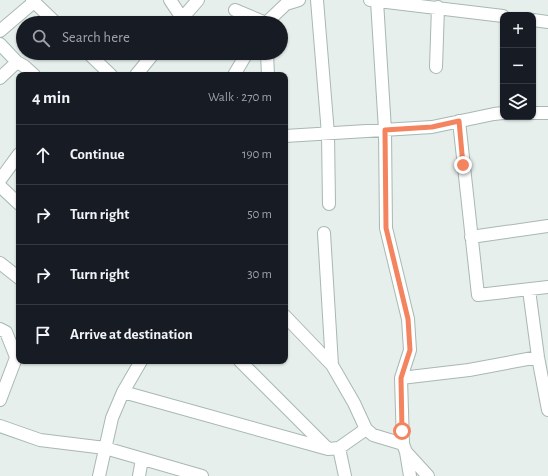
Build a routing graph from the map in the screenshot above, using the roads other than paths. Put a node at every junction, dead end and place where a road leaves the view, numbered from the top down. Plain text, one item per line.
1 (170, 0) edge
2 (198, 0) edge
3 (299, 0) edge
4 (317, 0) edge
5 (373, 0) edge
6 (33, 1) edge
7 (283, 2) edge
8 (438, 7) junction
9 (235, 10) dead end
10 (49, 16) edge
11 (178, 16) edge
12 (184, 16) edge
13 (249, 16) edge
14 (272, 16) edge
15 (500, 16) edge
16 (536, 20) edge
17 (548, 22) edge
18 (0, 30) edge
19 (0, 44) edge
20 (95, 60) edge
21 (148, 60) edge
22 (243, 60) edge
23 (267, 60) edge
24 (17, 62) junction
25 (436, 67) dead end
26 (31, 72) edge
27 (108, 72) edge
28 (138, 72) edge
29 (236, 72) edge
30 (268, 72) edge
31 (0, 78) edge
32 (536, 113) edge
33 (548, 113) edge
34 (500, 114) edge
35 (459, 121) junction
36 (385, 130) junction
37 (328, 134) junction
38 (288, 136) edge
39 (16, 158) edge
40 (0, 180) edge
41 (0, 186) edge
42 (16, 201) edge
43 (329, 204) dead end
44 (548, 226) edge
45 (324, 233) dead end
46 (471, 237) junction
47 (0, 263) edge
48 (16, 276) edge
49 (548, 287) edge
50 (529, 290) junction
51 (288, 319) edge
52 (0, 329) edge
53 (16, 351) edge
54 (16, 356) edge
55 (538, 358) junction
56 (139, 364) edge
57 (243, 364) edge
58 (332, 365) junction
59 (401, 378) junction
60 (123, 392) junction
61 (0, 400) edge
62 (548, 410) edge
63 (0, 426) edge
64 (366, 429) junction
65 (106, 448) junction
66 (334, 448) junction
67 (405, 448) junction
68 (142, 459) junction
69 (99, 476) edge
70 (139, 476) edge
71 (199, 476) edge
72 (345, 476) edge
73 (410, 476) edge
74 (428, 476) edge

1 - 11 street
2 - 12 street
3 - 7 street
4 - 37 street
5 - 8 street
5 - 36 street
6 - 10 street
6 - 18 street
7 - 14 street
8 - 15 street
8 - 25 street
9 - 13 street
16 - 17 street
19 - 24 street
20 - 27 street
21 - 28 street
22 - 29 street
23 - 30 street
24 - 26 street
24 - 31 street
32 - 33 street
34 - 35 street
35 - 36 street
35 - 46 street
36 - 37 street
36 - 59 street
37 - 38 street
37 - 43 street
39 - 40 street
41 - 42 street
44 - 46 street
45 - 58 street
46 - 50 street
47 - 48 street
49 - 50 street
50 - 55 street
51 - 58 street
52 - 53 street
54 - 61 street
55 - 59 street
55 - 62 street
56 - 60 street
57 - 66 street
58 - 64 street
59 - 67 street
60 - 65 street
60 - 66 street
63 - 65 street
64 - 66 street
64 - 67 street
65 - 68 street
65 - 69 street
66 - 72 street
67 - 73 street
67 - 74 street
68 - 70 street
68 - 71 street

